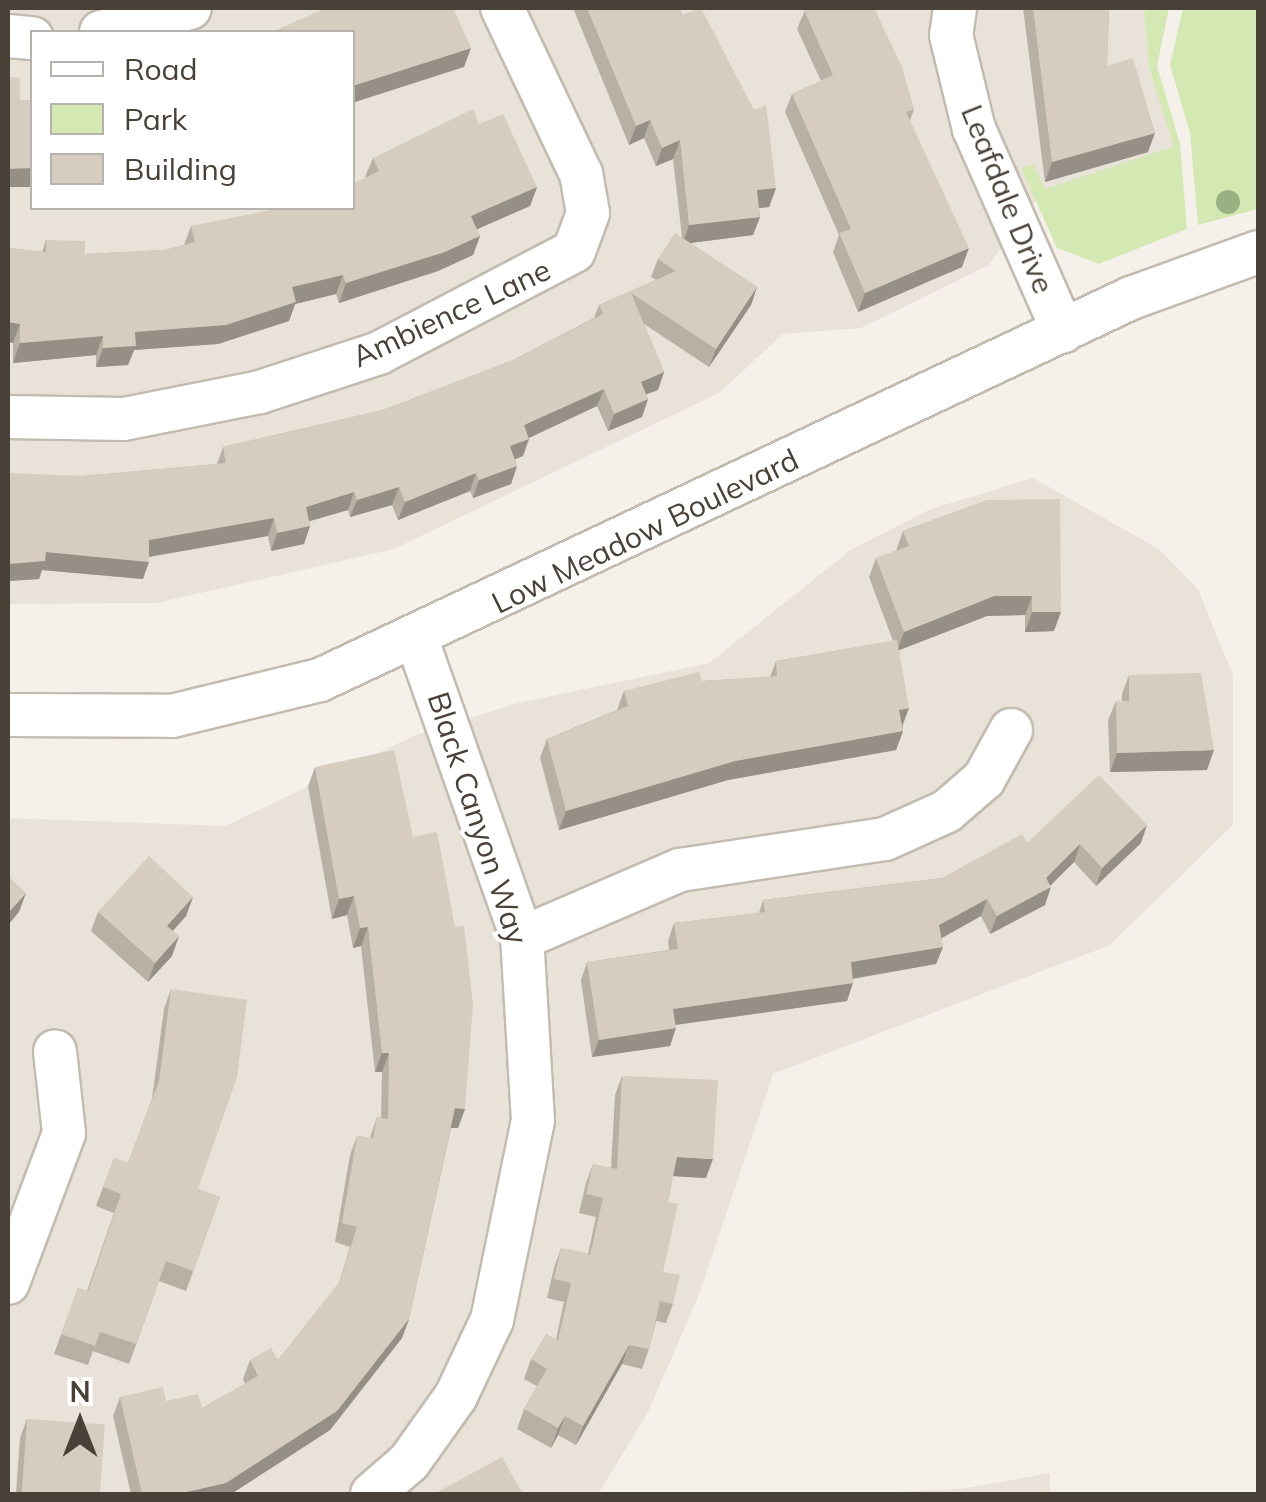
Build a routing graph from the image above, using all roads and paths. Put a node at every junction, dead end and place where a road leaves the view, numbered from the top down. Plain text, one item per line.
1 (190, 8) edge
2 (502, 8) edge
3 (955, 8) edge
4 (108, 30) edge
5 (1258, 252) edge
6 (1063, 330) junction
7 (8, 416) edge
8 (417, 640) junction
9 (8, 715) edge
10 (1012, 730) dead end
11 (522, 938) junction
12 (55, 1051) dead end
13 (8, 1283) edge
14 (372, 1494) edge

1 - 4 street
2 - 7 street, Ambience Lane
3 - 6 street, Leafdale Drive
5 - 6 street, Low Meadow Boulevard
6 - 8 street, Low Meadow Boulevard
8 - 9 street, Low Meadow Boulevard
8 - 11 street, Black Canyon Way
10 - 11 street
11 - 14 street, Black Canyon Way
12 - 13 street

